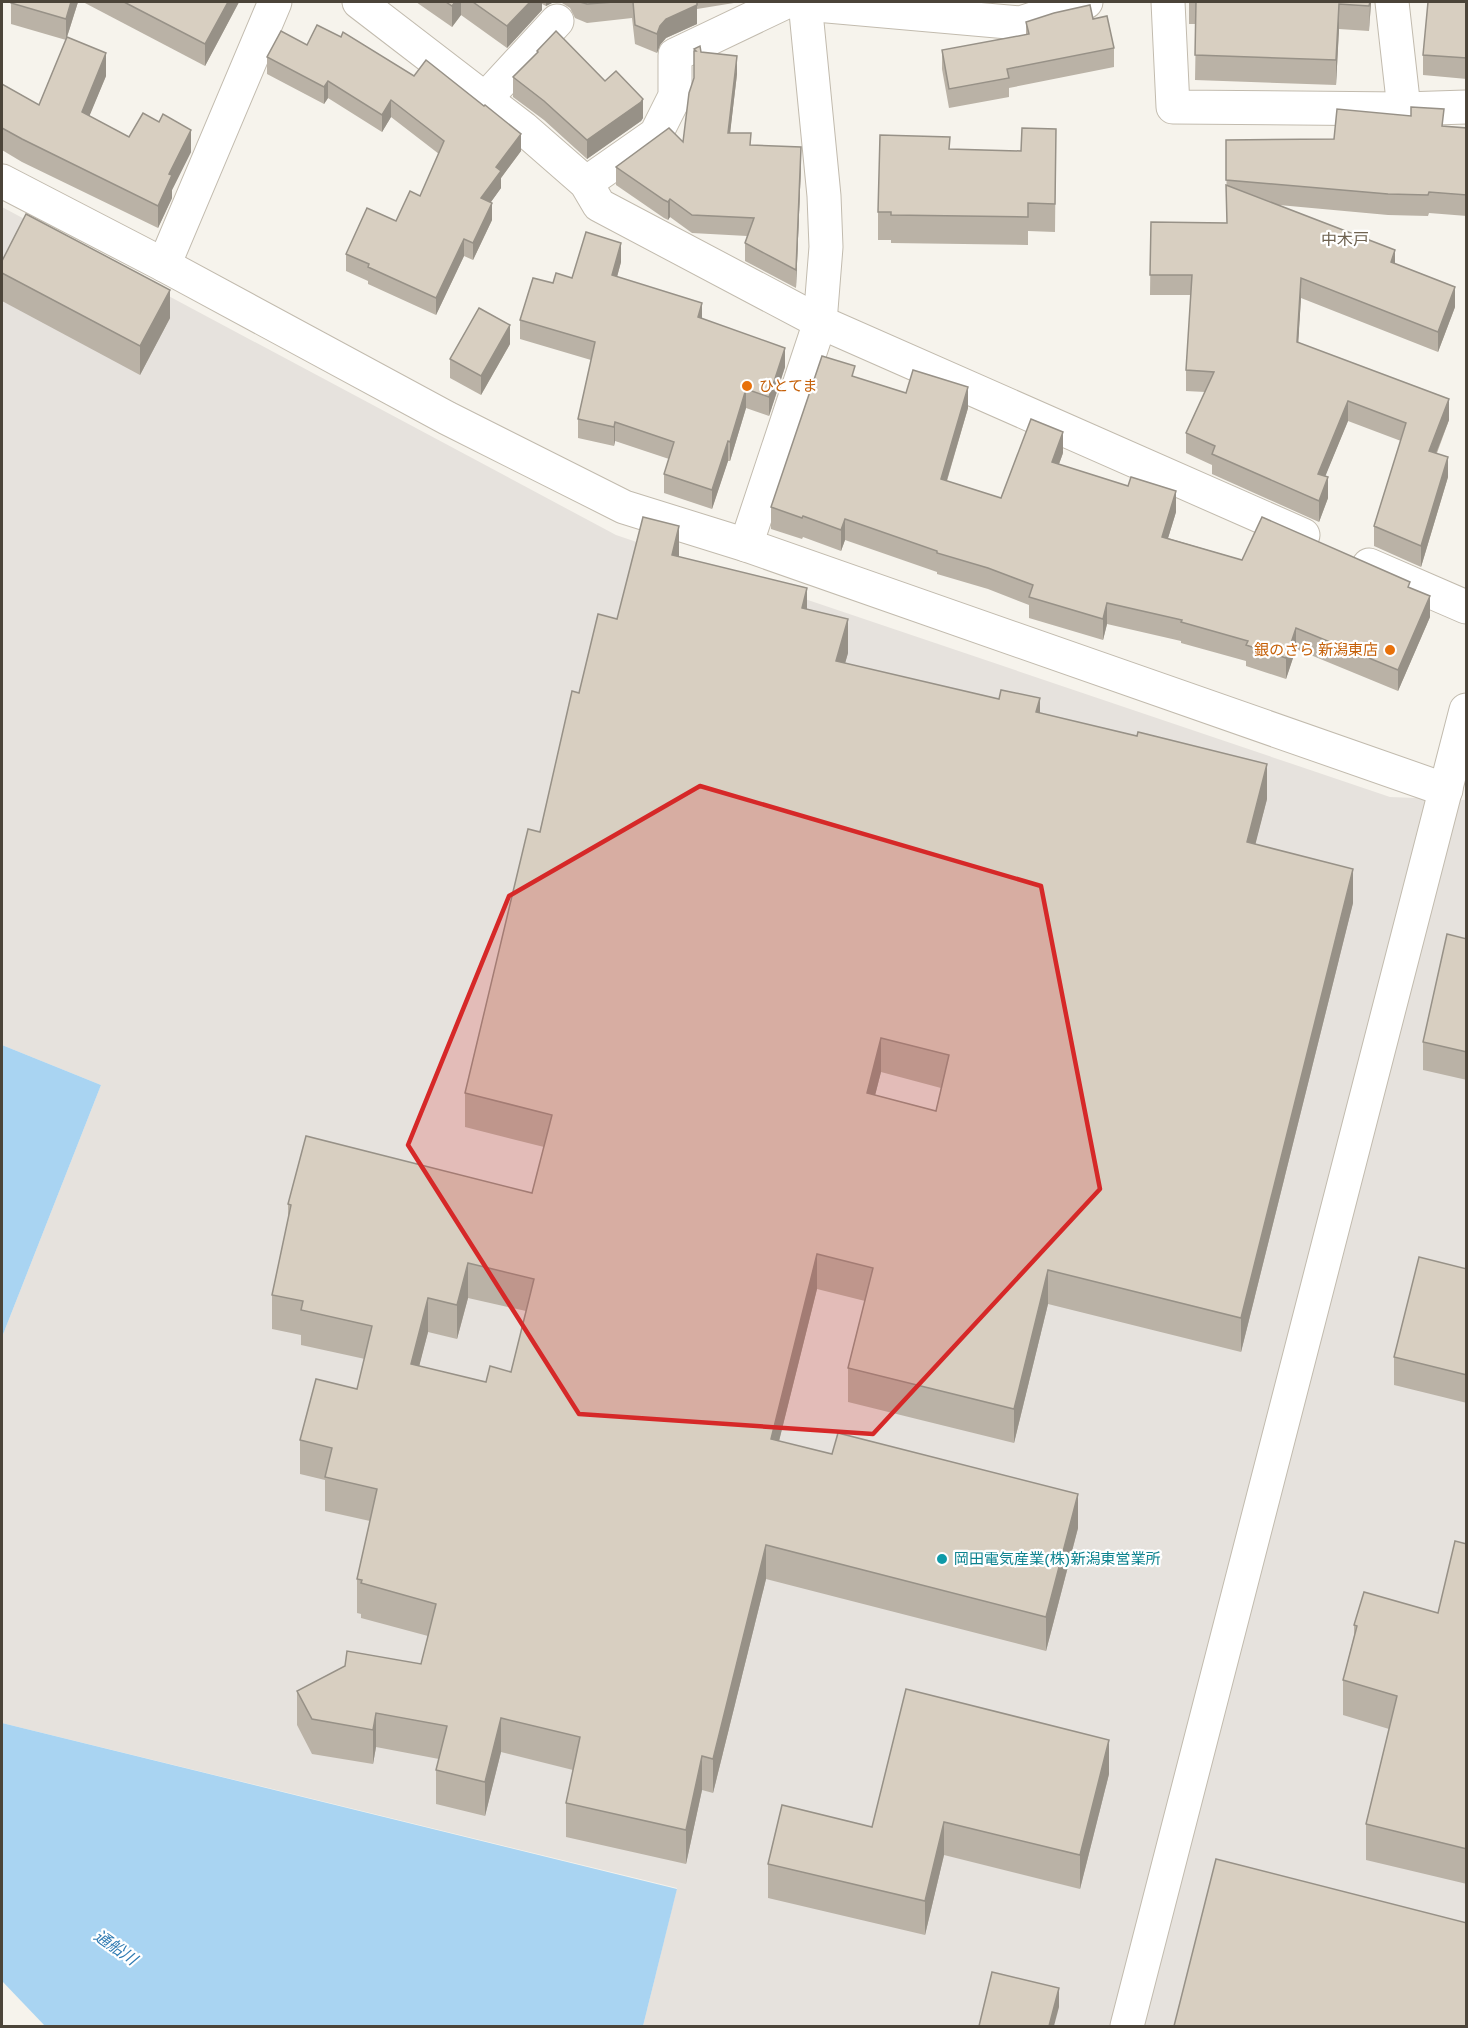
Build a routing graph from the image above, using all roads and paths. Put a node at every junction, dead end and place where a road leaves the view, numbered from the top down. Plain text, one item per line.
1 (275, 2) edge
2 (359, 2) edge
3 (799, 2) edge
4 (1086, 2) edge
5 (1168, 2) edge
6 (1392, 2) edge
7 (557, 21) dead end
8 (485, 99) junction
9 (1467, 107) edge
10 (1404, 109) junction
11 (2, 181) edge
12 (586, 183) junction
13 (164, 265) junction
14 (820, 322) junction
15 (746, 545) junction
16 (1467, 607) edge
17 (1467, 710) edge
18 (1462, 749) edge
19 (1446, 790) junction
20 (1127, 2026) edge

1 - 13 street
2 - 8 street
3 - 4 street
3 - 12 street
3 - 14 street
5 - 10 street
6 - 10 street
7 - 8 street
8 - 12 street
9 - 10 street
11 - 13 street
12 - 14 street
13 - 15 street
14 - 15 street
14 - 16 street
15 - 19 street
17 - 18 street
18 - 19 street
19 - 20 street

